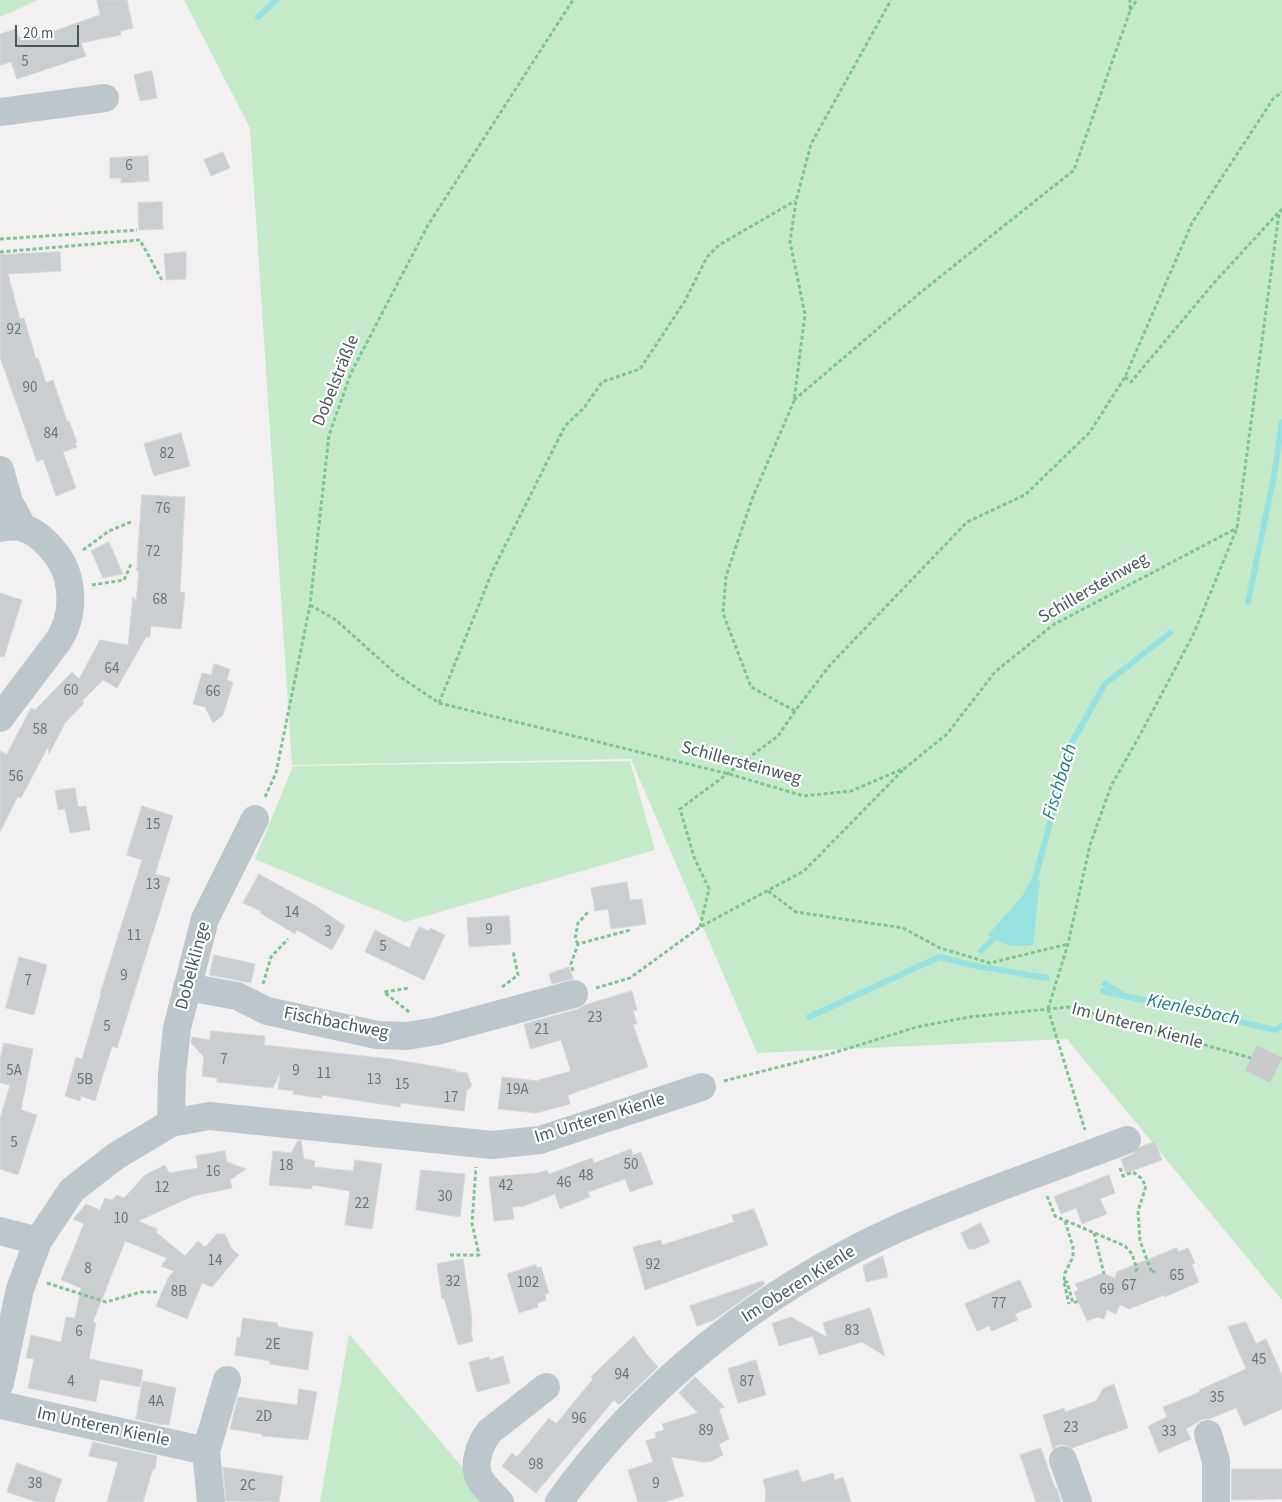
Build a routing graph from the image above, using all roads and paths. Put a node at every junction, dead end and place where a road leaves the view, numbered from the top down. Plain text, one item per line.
1 (573, 0) edge
2 (891, 0) edge
3 (1130, 0) edge
4 (1137, 0) edge
5 (1130, 11) junction
6 (1282, 92) edge
7 (105, 98) dead end
8 (0, 112) edge
9 (796, 201) junction
10 (1280, 211) edge
11 (137, 230) dead end
12 (0, 239) edge
13 (0, 252) edge
14 (162, 280) dead end
15 (1125, 377) junction
16 (794, 401) junction
17 (0, 470) edge
18 (134, 521) dead end
19 (10, 528) edge
20 (1237, 528) junction
21 (83, 550) dead end
22 (131, 564) dead end
23 (70, 588) junction
24 (310, 605) junction
25 (439, 703) junction
26 (795, 710) junction
27 (0, 718) edge
28 (905, 768) junction
29 (729, 774) junction
30 (255, 819) joint
31 (768, 891) junction
32 (588, 912) dead end
33 (700, 927) junction
34 (630, 930) dead end
35 (288, 939) dead end
36 (578, 944) junction
37 (1068, 944) junction
38 (187, 987) junction
39 (410, 988) dead end
40 (574, 994) junction
41 (257, 1006) junction
42 (1048, 1009) junction
43 (401, 1014) dead end
44 (1251, 1058) tunnel mouth
45 (702, 1087) joint
46 (171, 1123) junction
47 (1127, 1140) dead end
48 (1090, 1142) junction
49 (478, 1144) junction
50 (1123, 1176) dead end
51 (1047, 1190) dead end
52 (1065, 1221) junction
53 (0, 1231) edge
54 (1094, 1232) junction
55 (38, 1242) junction
56 (450, 1255) dead end
57 (1155, 1271) dead end
58 (1135, 1272) dead end
59 (1104, 1274) dead end
60 (25, 1276) junction
61 (1064, 1282) junction
62 (158, 1292) dead end
63 (1078, 1301) dead end
64 (1069, 1304) dead end
65 (227, 1380) dead end
66 (0, 1383) edge
67 (546, 1387) dead end
68 (0, 1405) edge
69 (1208, 1434) dead end
70 (206, 1451) junction
71 (1063, 1460) dead end
72 (210, 1502) edge
73 (500, 1502) edge
74 (559, 1502) edge
75 (1078, 1502) edge
76 (1216, 1502) edge

1 - 24 path, Dobelsträßle
2 - 9 path
3 - 5 path
4 - 5 path
5 - 16 path
6 - 15 path
7 - 8 street
9 - 16 path
9 - 25 path
10 - 15 path
10 - 20 path
11 - 12 path
13 - 14 path
15 - 26 path
16 - 26 path
17 - 19 street
18 - 21 path
19 - 23 street
20 - 28 path, Schillersteinweg
20 - 37 path
22 - 23 path
23 - 27 street
24 - 25 path, Schillersteinweg
24 - 30 path, Dobelsträßle
25 - 29 path, Schillersteinweg
26 - 29 path
28 - 29 path, Schillersteinweg
28 - 31 path
29 - 33 path
30 - 38 street, Dobelklinge
31 - 33 path
31 - 37 path
32 - 36 path
33 - 40 path
34 - 36 path
35 - 41 path
36 - 40 path
37 - 42 path
38 - 41 street, Fischbachweg
38 - 46 street, Dobelklinge
39 - 43 path
40 - 41 street, Fischbachweg
42 - 44 path, Im Unteren Kienle
42 - 45 path, Im Unteren Kienle
42 - 48 path
45 - 49 street, Im Unteren Kienle
46 - 49 street, Im Unteren Kienle
46 - 55 street, Im Unteren Kienle
47 - 48 street, Im Oberen Kienle
48 - 74 street, Im Oberen Kienle
49 - 56 path
50 - 57 path
51 - 52 path
52 - 54 path
52 - 61 path
53 - 55 street
54 - 58 path
54 - 59 path
55 - 60 street, Im Unteren Kienle
60 - 62 path
60 - 66 street, Im Unteren Kienle
61 - 63 path
61 - 64 path
65 - 70 street
67 - 73 street
68 - 70 street, Im Unteren Kienle
69 - 76 street
70 - 72 street
71 - 75 street

